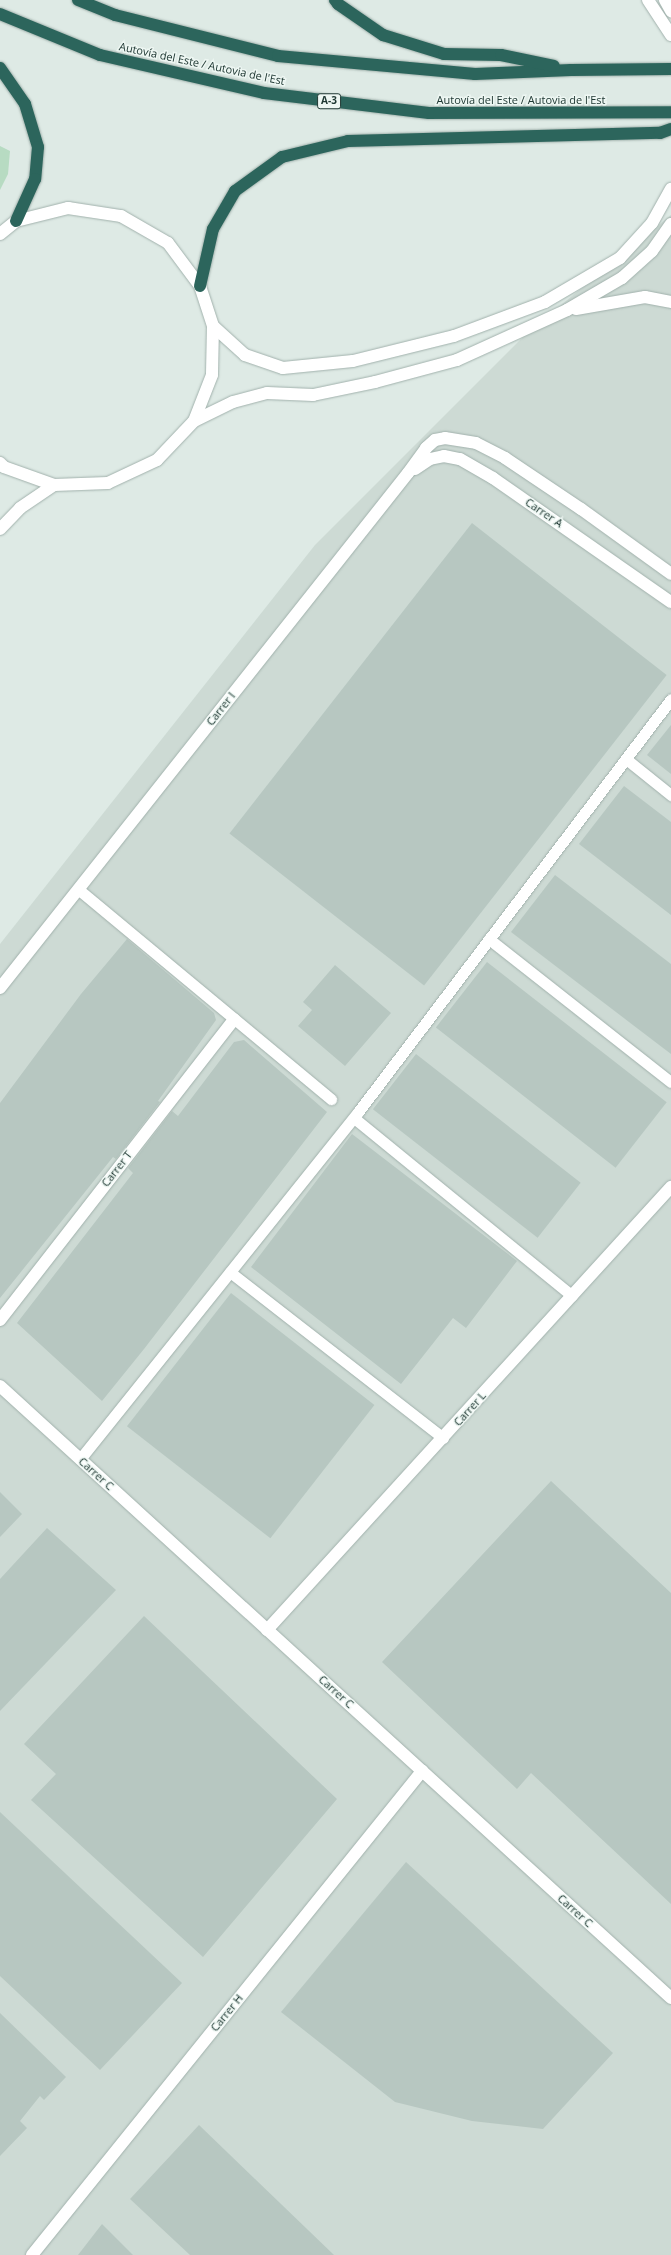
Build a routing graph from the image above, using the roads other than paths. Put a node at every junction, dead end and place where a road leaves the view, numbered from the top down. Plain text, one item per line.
1 (78, 0) edge
2 (335, 0) edge
3 (648, 0) edge
4 (665, 0) edge
5 (671, 11) edge
6 (0, 14) edge
7 (671, 35) edge
8 (0, 68) edge
9 (671, 69) edge
10 (571, 70) junction
11 (671, 112) edge
12 (671, 129) edge
13 (671, 189) edge
14 (16, 221) junction
15 (671, 224) edge
16 (0, 234) edge
17 (200, 286) junction
18 (671, 302) edge
19 (567, 310) junction
20 (213, 326) junction
21 (194, 421) junction
22 (0, 463) edge
23 (408, 473) junction
24 (54, 485) junction
25 (0, 529) edge
26 (671, 574) edge
27 (671, 602) edge
28 (671, 698) edge
29 (626, 759) junction
30 (671, 795) edge
31 (78, 890) junction
32 (489, 939) junction
33 (0, 988) edge
34 (234, 1019) junction
35 (671, 1082) edge
36 (331, 1099) dead end
37 (354, 1118) junction
38 (671, 1187) edge
39 (230, 1272) junction
40 (572, 1296) junction
41 (0, 1320) edge
42 (0, 1386) edge
43 (443, 1438) junction
44 (80, 1459) junction
45 (267, 1630) junction
46 (422, 1771) junction
47 (671, 1998) edge
48 (32, 2255) edge

1 - 10 highway, Autovía del Este / Autovia de l'Est
2 - 10 highway
3 - 7 street
4 - 5 street
6 - 11 highway, Autovía del Este / Autovia de l'Est / A-3
8 - 14 highway
9 - 10 highway, Autovía del Este / Autovia de l'Est
12 - 17 highway
13 - 20 street
14 - 16 street
14 - 17 street
15 - 19 street
17 - 20 street
18 - 19 street
19 - 21 street
20 - 21 street
21 - 24 street
22 - 24 street
23 - 26 street, Carrer I
23 - 27 street, Carrer A
23 - 31 street, Carrer I
24 - 25 street
28 - 29 lane
29 - 30 lane
29 - 32 lane
31 - 33 street, Carrer I
31 - 34 lane
32 - 35 lane
32 - 37 lane
34 - 36 lane
34 - 41 street, Carrer T
37 - 39 lane
37 - 40 lane
38 - 40 street, Carrer L
39 - 43 lane
39 - 44 lane
40 - 43 street, Carrer L
42 - 44 street, Carrer C
43 - 45 street, Carrer L
44 - 45 street, Carrer C
45 - 46 street, Carrer C
46 - 47 street, Carrer C
46 - 48 street, Carrer H

